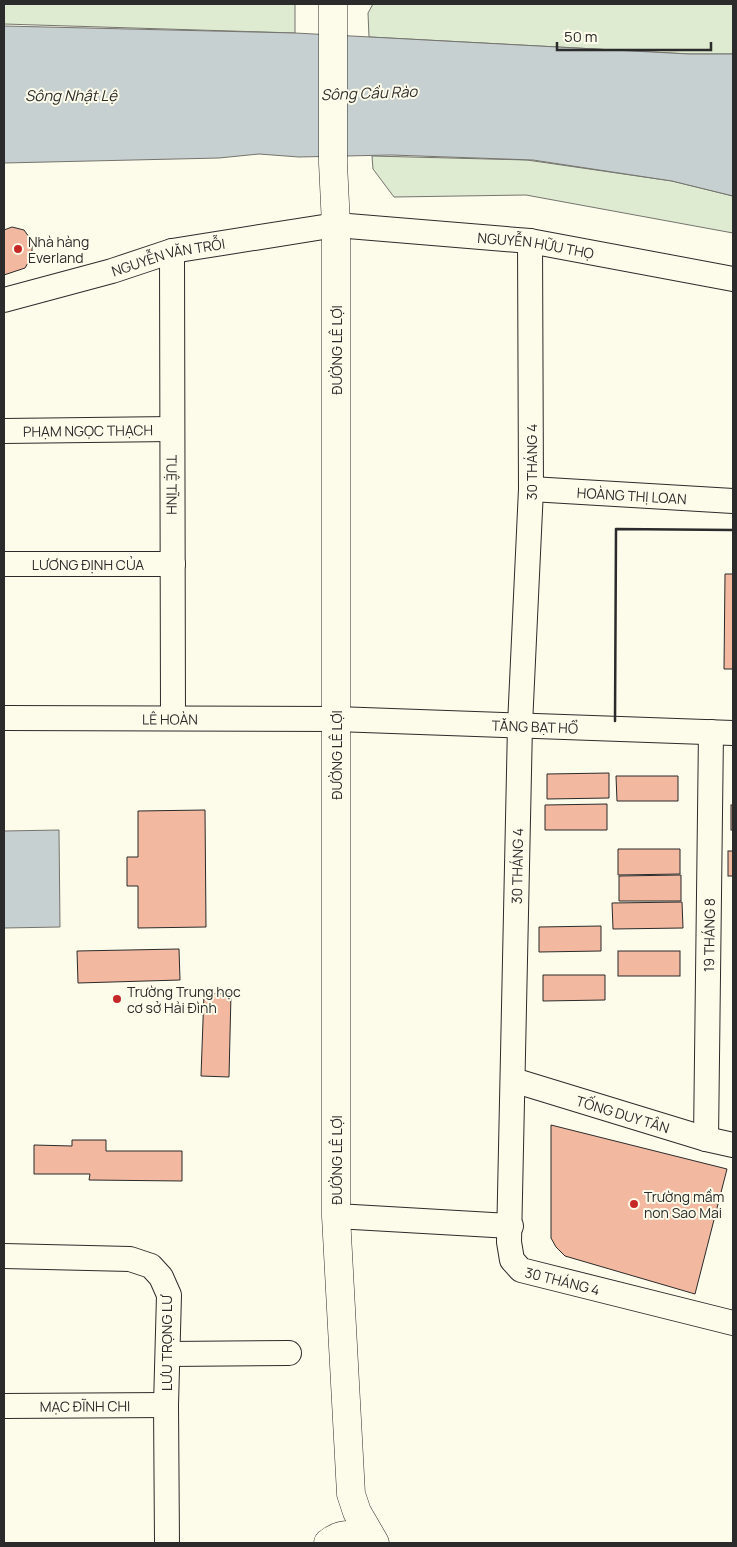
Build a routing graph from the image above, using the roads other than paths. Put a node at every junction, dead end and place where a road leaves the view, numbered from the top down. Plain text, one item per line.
1 (333, 10) edge
2 (336, 225) junction
3 (530, 241) junction
4 (172, 251) junction
5 (733, 279) edge
6 (4, 300) edge
7 (172, 429) junction
8 (4, 431) edge
9 (531, 489) junction
10 (733, 501) edge
11 (4, 564) edge
12 (173, 564) junction
13 (4, 718) edge
14 (172, 718) junction
15 (336, 718) junction
16 (520, 725) junction
17 (722, 733) edge
18 (513, 1080) junction
19 (706, 1139) junction
20 (733, 1145) edge
21 (336, 1216) junction
22 (510, 1226) junction
23 (4, 1256) edge
24 (733, 1323) edge
25 (289, 1353) dead end
26 (168, 1354) junction
27 (166, 1405) junction
28 (4, 1406) edge
29 (351, 1494) junction
30 (331, 1541) edge
31 (167, 1543) edge
32 (374, 1543) edge

1 - 2 main road, ĐƯỜNG LÊ LỢI
2 - 3 street, NGUYỄN HỮU THỌ
2 - 4 street, NGUYỄN VĂN TRỖI
2 - 15 main road, ĐƯỜNG LÊ LỢI
3 - 5 street, NGUYỄN HỮU THỌ
3 - 9 street, 30 THÁNG 4
4 - 6 street, NGUYỄN VĂN TRỖI
4 - 7 street, TUỆ TĨNH
7 - 8 street, PHẠM NGỌC THẠCH
7 - 12 street, TUỆ TĨNH
9 - 10 street, HOÀNG THỊ LOAN
9 - 16 street, 30 THÁNG 4
11 - 12 street, LƯƠNG ĐỊNH CỦA
12 - 14 street, TUỆ TĨNH
13 - 14 street, LÊ HOÀN
14 - 15 street, LÊ HOÀN
15 - 16 street, TĂNG BẠT HỔ
15 - 21 main road, ĐƯỜNG LÊ LỢI
16 - 17 street, TĂNG BẠT HỔ
16 - 18 street, 30 THÁNG 4
17 - 19 street, 19 THÁNG 8
18 - 19 street, TỐNG DUY TÂN
18 - 22 street, 30 THÁNG 4
19 - 20 street, TỐNG DUY TÂN
21 - 22 street
21 - 29 main road, ĐƯỜNG LÊ LỢI
22 - 24 street, 30 THÁNG 4
23 - 26 street, LƯU TRỌNG LƯ
25 - 26 street
26 - 27 street, LƯU TRỌNG LƯ
27 - 28 street, MẠC ĐĨNH CHI
27 - 31 street, LƯU TRỌNG LƯ
29 - 30 main road, ĐƯỜNG LÊ LỢI
29 - 32 main road, ĐƯỜNG LÊ LỢI
30 - 32 main road

